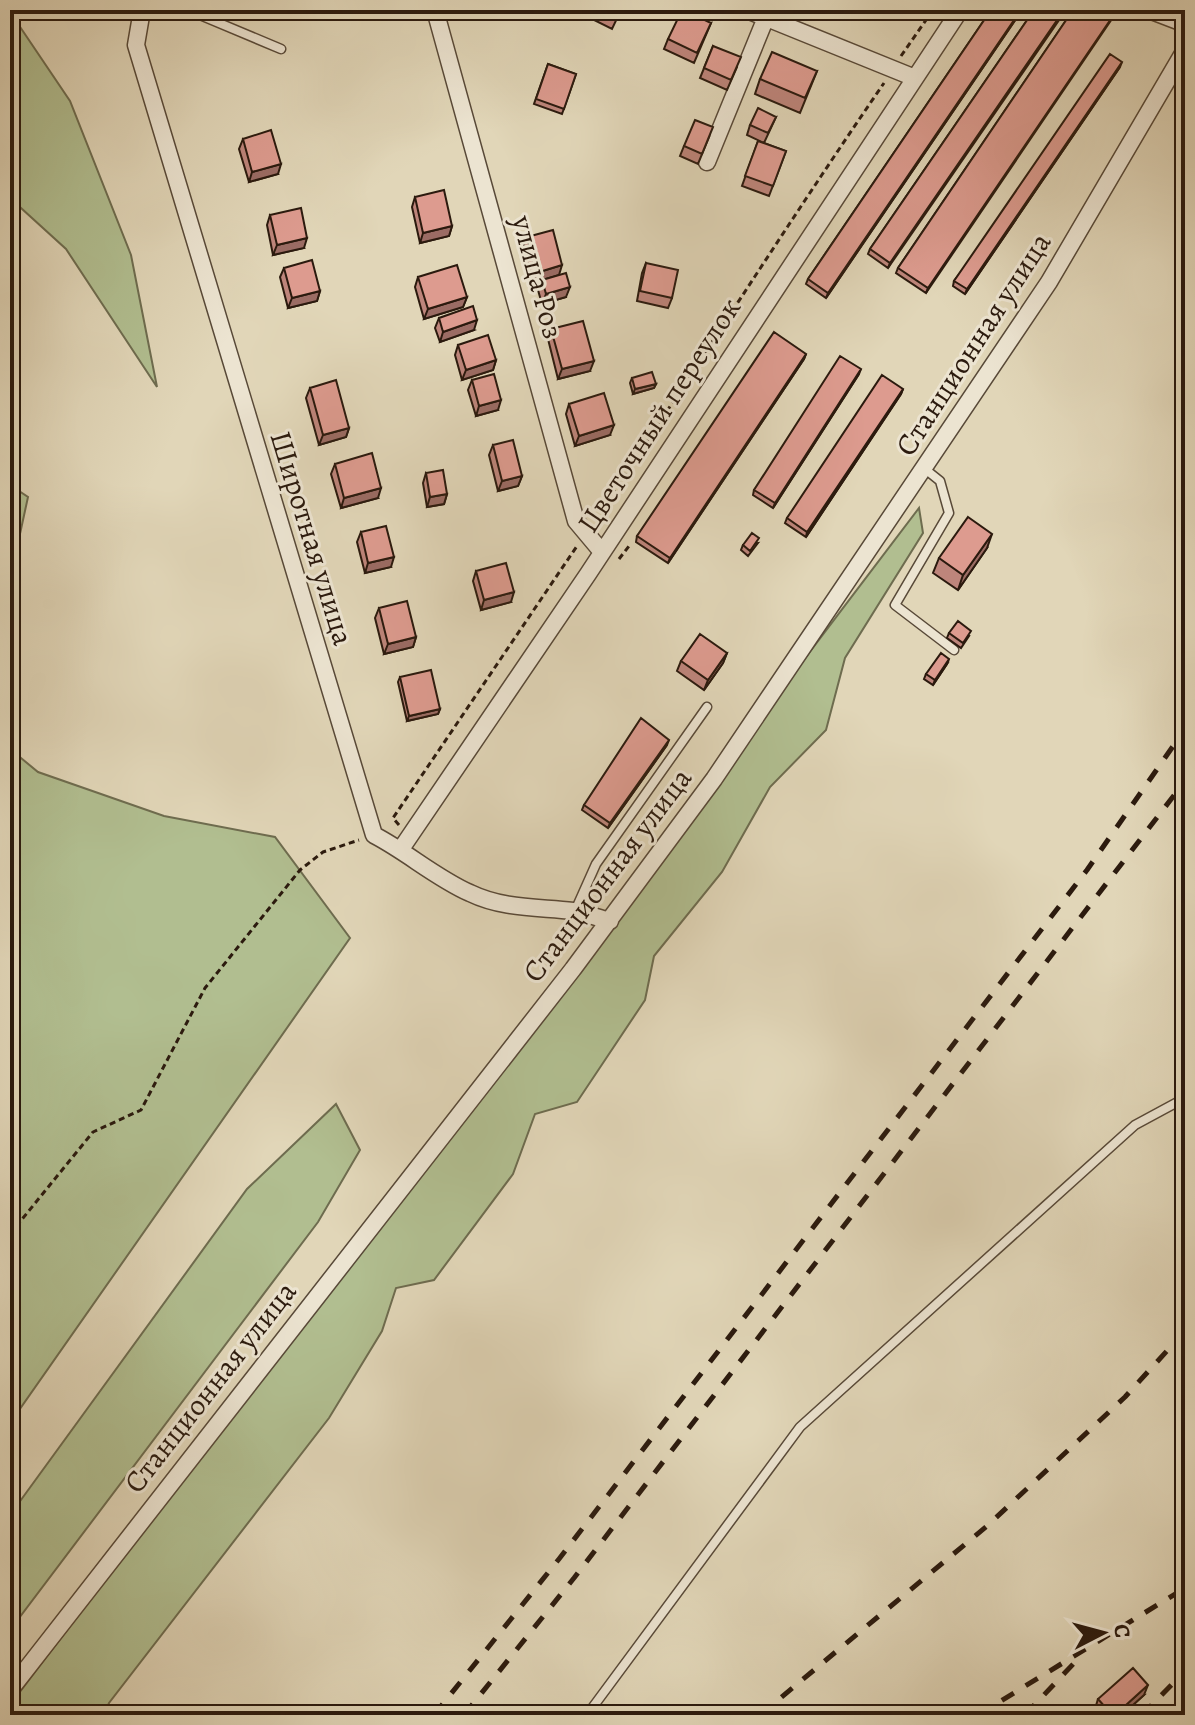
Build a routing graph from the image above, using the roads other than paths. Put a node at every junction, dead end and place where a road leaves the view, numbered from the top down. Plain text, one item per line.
1 (142, 10) edge
2 (188, 10) edge
3 (435, 10) edge
4 (747, 10) edge
5 (960, 10) edge
6 (1138, 10) edge
7 (768, 14) edge
8 (1185, 28) edge
9 (281, 49) dead end
10 (1185, 50) edge
11 (915, 78) junction
12 (707, 162) dead end
13 (925, 469) junction
14 (602, 552) junction
15 (954, 650) dead end
16 (707, 707) dead end
17 (401, 849) junction
18 (574, 911) junction
19 (610, 921) junction
20 (1185, 1098) edge
21 (10, 1690) edge
22 (587, 1715) edge

1 - 17 street, Широтная улица
2 - 9 lane
3 - 14 street, улица Роз
4 - 7 street
5 - 11 street, Цветочный переулок
6 - 8 lane
7 - 11 street
7 - 12 street
10 - 13 street, Станционная улица
11 - 14 street, Цветочный переулок
13 - 15 lane
13 - 19 street, Станционная улица
14 - 17 street, Цветочный переулок
16 - 18 lane
17 - 18 street
18 - 19 street
19 - 21 street, Станционная улица
20 - 22 lane

